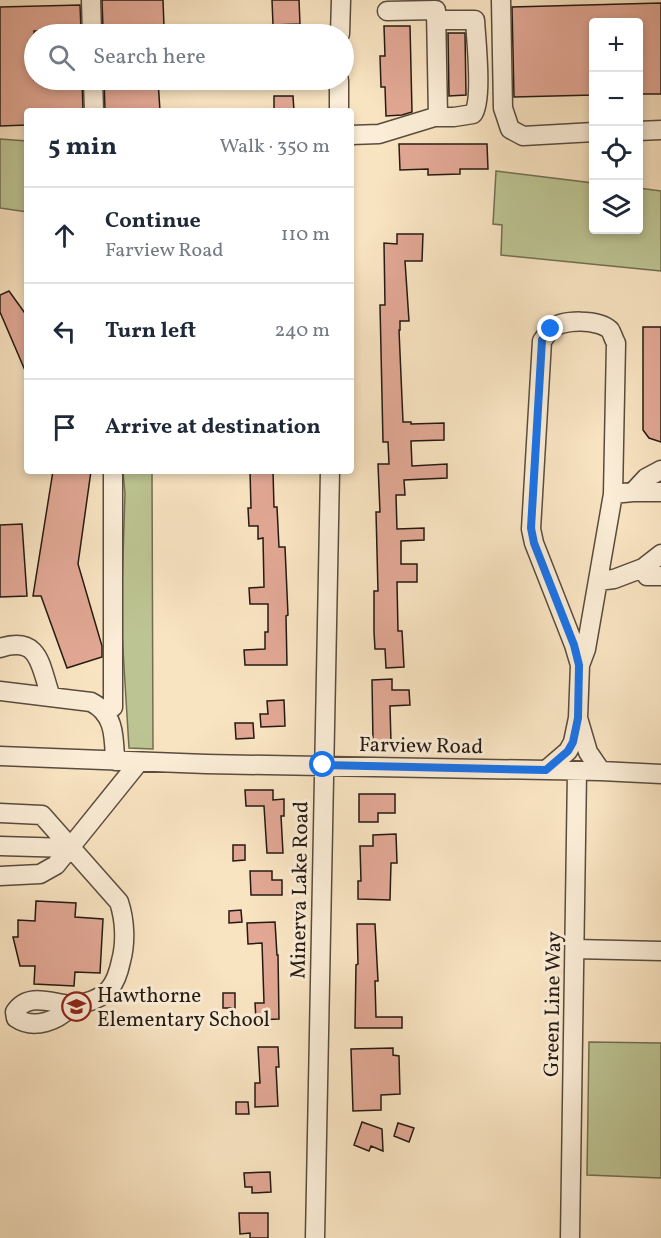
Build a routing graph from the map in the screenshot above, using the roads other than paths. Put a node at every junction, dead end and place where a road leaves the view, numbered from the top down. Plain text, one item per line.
1 (91, 0) edge
2 (341, 0) edge
3 (501, 0) edge
4 (387, 11) dead end
5 (436, 20) junction
6 (92, 24) edge
7 (340, 24) edge
8 (93, 90) edge
9 (339, 90) edge
10 (94, 108) edge
11 (339, 108) edge
12 (437, 117) junction
13 (643, 130) edge
14 (661, 130) edge
15 (589, 132) edge
16 (354, 135) edge
17 (661, 470) edge
18 (113, 474) edge
19 (330, 474) edge
20 (633, 492) junction
21 (661, 492) edge
22 (613, 494) junction
23 (661, 554) edge
24 (643, 568) junction
25 (661, 576) edge
26 (598, 581) junction
27 (0, 648) edge
28 (579, 665) junction
29 (0, 691) edge
30 (51, 697) junction
31 (106, 713) junction
32 (578, 718) junction
33 (0, 756) edge
34 (115, 761) junction
35 (139, 762) junction
36 (323, 765) junction
37 (546, 770) junction
38 (577, 771) junction
39 (601, 771) junction
40 (661, 774) edge
41 (0, 813) edge
42 (0, 846) edge
43 (70, 848) junction
44 (0, 876) edge
45 (575, 950) junction
46 (661, 951) edge
47 (72, 1005) dead end
48 (315, 1238) edge
49 (570, 1238) edge

1 - 6 street
2 - 7 street
3 - 15 street
4 - 5 street
5 - 12 street
5 - 12 street
8 - 10 street
9 - 11 street
12 - 16 street
13 - 14 street
17 - 20 street
18 - 31 street
19 - 36 street, Minerva Lake Road
20 - 21 street
20 - 22 street
22 - 26 street
22 - 28 street
23 - 24 street
24 - 25 street
24 - 26 street
26 - 28 street
27 - 30 street
28 - 32 street
29 - 30 street
30 - 31 street
31 - 34 street
32 - 37 street
32 - 39 street
33 - 34 street, Farview Road
34 - 35 street, Farview Road
35 - 36 street, Farview Road
35 - 43 street
36 - 37 street, Farview Road
36 - 48 street, Minerva Lake Road
37 - 38 street, Farview Road
38 - 39 street, Farview Road
38 - 45 street, Green Line Way
39 - 40 street, Farview Road
41 - 43 street
42 - 43 street
43 - 44 street
43 - 47 street
45 - 46 street
45 - 49 street, Green Line Way

